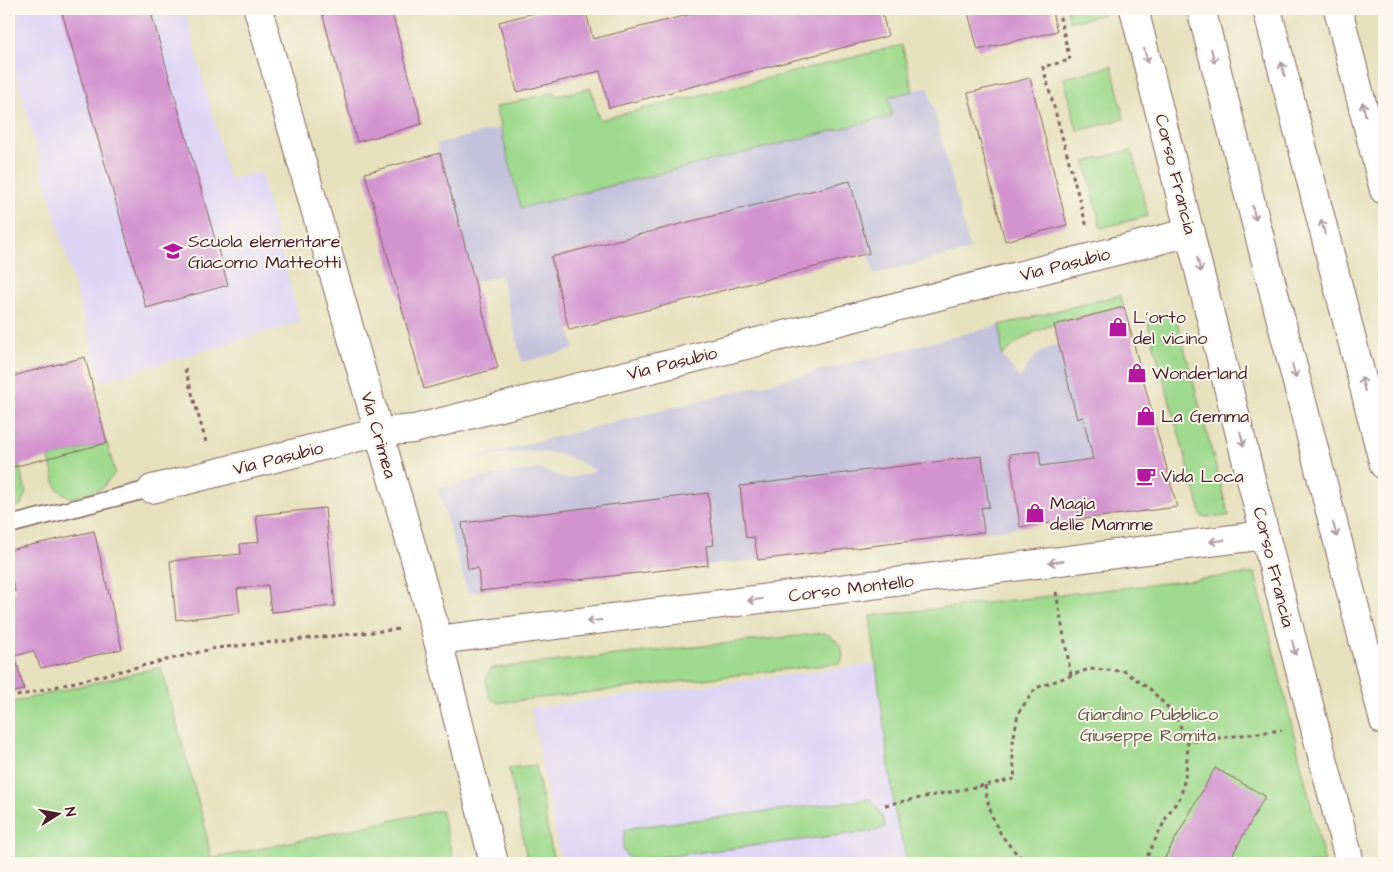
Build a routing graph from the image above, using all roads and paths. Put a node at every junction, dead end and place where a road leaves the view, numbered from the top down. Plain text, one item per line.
1 (258, 9) edge
2 (1058, 9) edge
3 (1134, 9) edge
4 (1201, 9) edge
5 (1267, 9) edge
6 (1338, 9) edge
7 (1384, 190) edge
8 (1191, 232) junction
9 (1095, 256) junction
10 (185, 369) dead end
11 (379, 432) junction
12 (1384, 465) edge
13 (216, 473) junction
14 (147, 490) joint
15 (9, 525) edge
16 (1265, 535) junction
17 (1051, 562) junction
18 (436, 633) junction
19 (1071, 675) junction
20 (9, 698) edge
21 (1384, 721) edge
22 (1315, 726) junction
23 (1188, 742) junction
24 (985, 785) junction
25 (885, 805) dead end
26 (494, 863) edge
27 (1027, 863) edge
28 (1144, 863) edge
29 (1350, 863) edge

1 - 11 street, Via Crimea
2 - 9 path
3 -> 8 street, Corso Francia
4 -> 21 street
12 -> 5 street
7 -> 6 street
8 - 9 street, Via Pasubio
8 -> 16 street, Corso Francia
9 - 11 street, Via Pasubio
10 - 13 path
11 - 13 street, Via Pasubio
11 - 18 street, Via Crimea
13 - 14 street, Via Pasubio
14 - 15 lane, Via Pasubio
16 -> 17 street, Corso Montello
16 -> 22 street, Corso Francia
17 -> 18 street, Corso Montello
17 - 19 path
18 - 20 path
18 - 26 street, Via Crimea
19 - 23 path
19 - 24 path
22 - 23 path
22 - 29 street, Corso Francia
23 - 28 path
24 - 25 path
24 - 27 path

